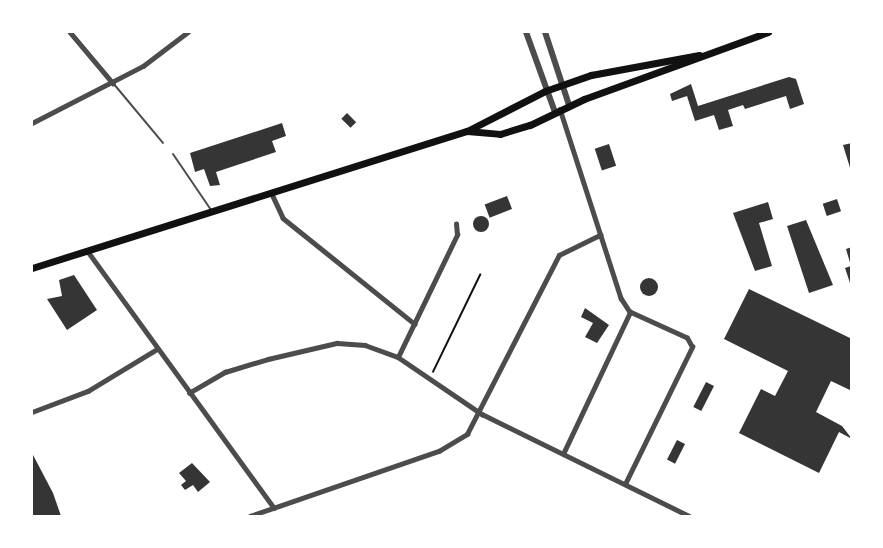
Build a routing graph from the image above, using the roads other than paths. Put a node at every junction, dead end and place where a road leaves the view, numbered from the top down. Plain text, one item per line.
1 (70, 32) edge
2 (188, 32) edge
3 (526, 32) edge
4 (545, 32) edge
5 (768, 32) edge
6 (699, 55) junction
7 (113, 83) junction
8 (563, 84) junction
9 (545, 91) junction
10 (568, 105) junction
11 (557, 111) junction
12 (32, 123) edge
13 (467, 131) junction
14 (163, 143) dead end
15 (173, 154) dead end
16 (272, 194) junction
17 (212, 212) junction
18 (456, 224) dead end
19 (600, 235) junction
20 (89, 253) junction
21 (32, 268) edge
22 (630, 312) junction
23 (415, 324) junction
24 (157, 349) junction
25 (398, 357) junction
26 (189, 393) junction
27 (32, 412) edge
28 (482, 414) junction
29 (562, 454) junction
30 (625, 484) junction
31 (274, 508) junction
32 (250, 516) edge
33 (689, 516) edge

1 - 7 street
2 - 7 street
3 - 9 street
4 - 8 street
5 - 6 main road
6 - 8 main road
6 - 10 main road
7 - 12 street
7 - 14 lane
8 - 9 main road
8 - 10 street
9 - 11 street
9 - 13 main road
10 - 11 main road
11 - 13 main road
11 - 19 street
13 - 16 main road
15 - 17 lane
16 - 17 main road
16 - 23 street
17 - 20 main road
18 - 23 street
19 - 22 street
19 - 28 street
20 - 21 main road
20 - 24 street
22 - 29 street
22 - 30 street
23 - 25 street
24 - 26 street
24 - 27 street
25 - 26 street
25 - 28 street
26 - 31 street
28 - 29 street
28 - 31 street
29 - 30 street
30 - 33 street
31 - 32 street

